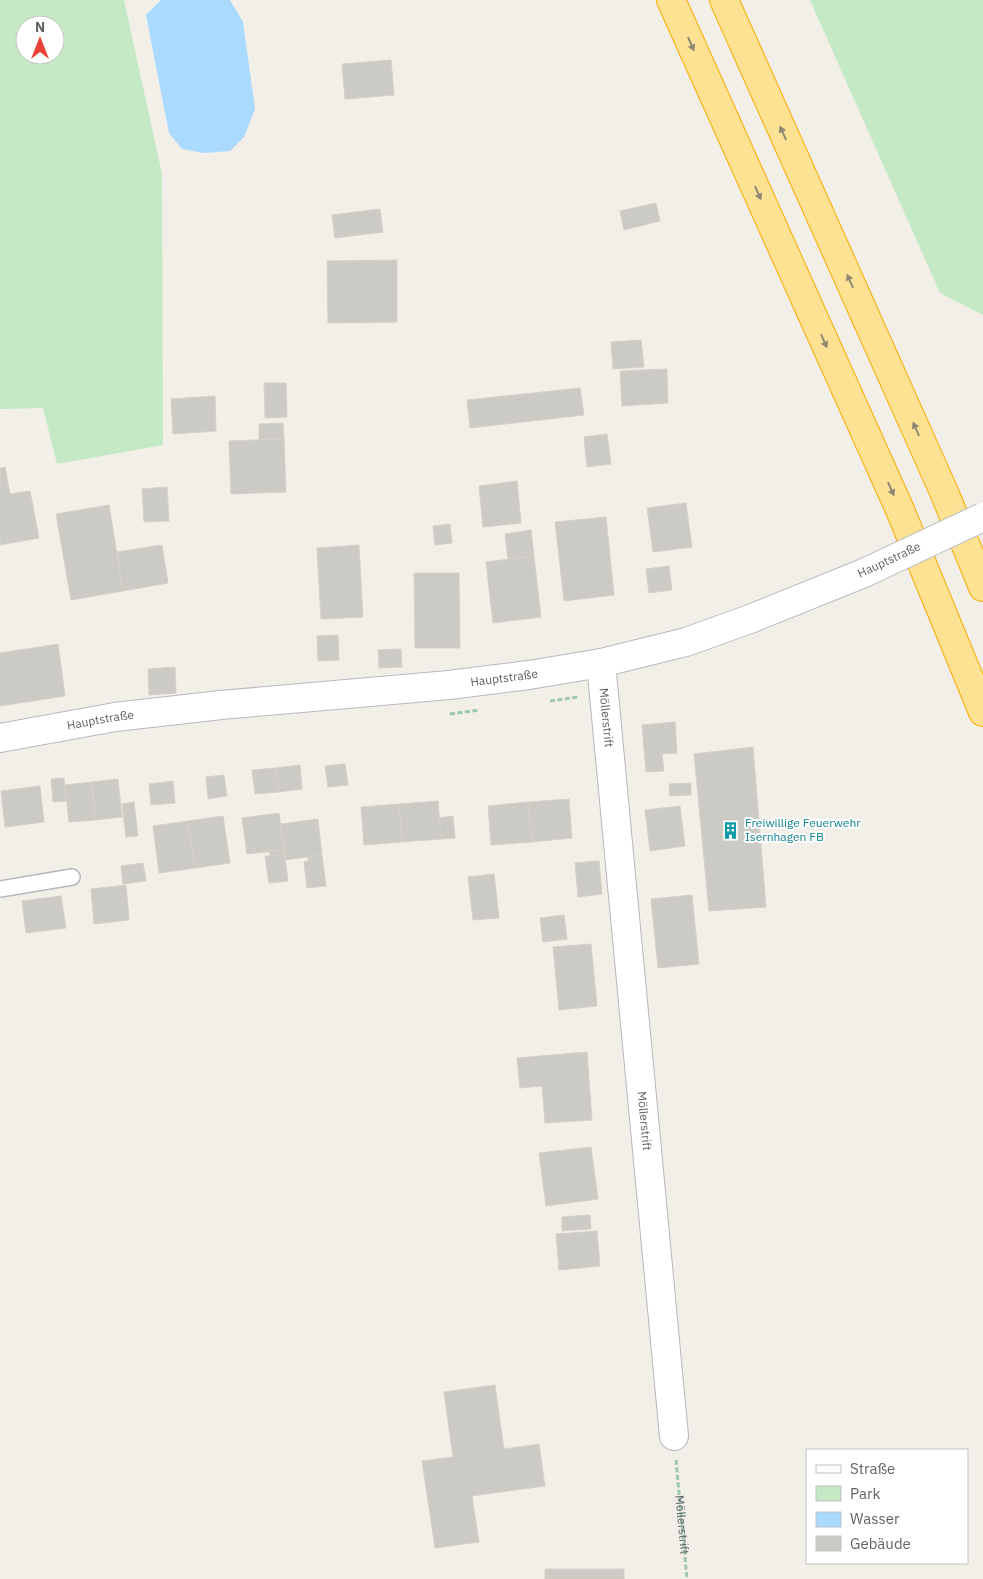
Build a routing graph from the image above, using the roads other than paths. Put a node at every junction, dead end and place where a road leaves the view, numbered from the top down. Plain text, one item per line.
1 (671, 0) edge
2 (724, 0) edge
3 (983, 517) edge
4 (983, 587) edge
5 (601, 663) junction
6 (983, 712) edge
7 (0, 738) edge
8 (72, 877) dead end
9 (0, 889) edge
10 (674, 1436) road end

1 -> 6 highway
4 -> 2 highway
3 - 5 main road, Hauptstraße, bridge
5 - 7 main road, Hauptstraße
5 - 10 main road, Möllerstrift
8 - 9 lane

